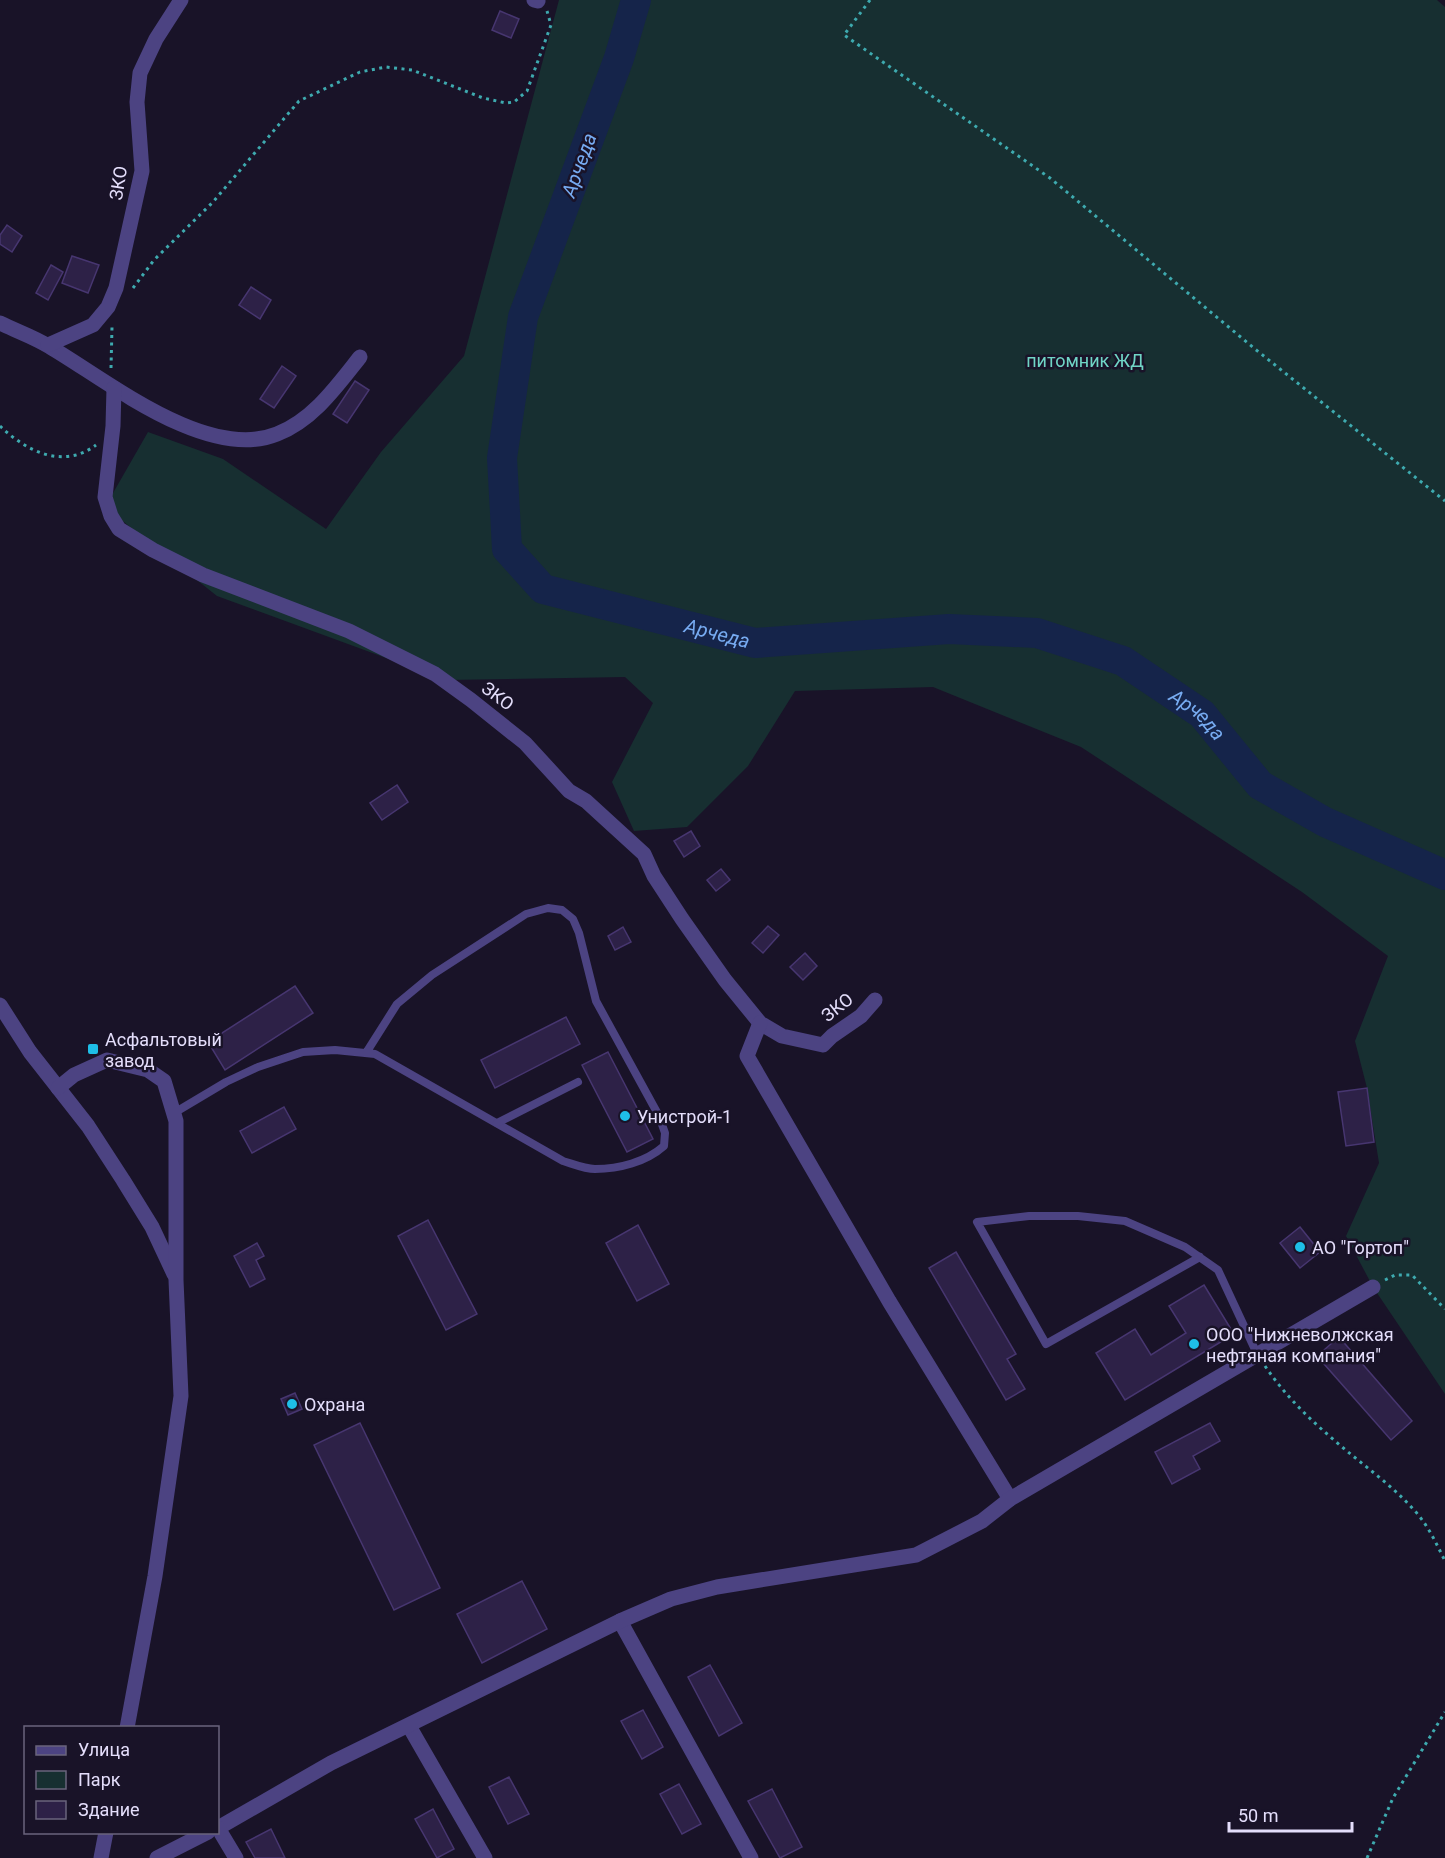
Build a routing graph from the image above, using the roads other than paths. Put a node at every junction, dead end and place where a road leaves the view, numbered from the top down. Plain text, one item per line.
1 (182, 0) edge
2 (0, 323) edge
3 (48, 345) junction
4 (360, 357) dead end
5 (114, 388) junction
6 (875, 1000) dead end
7 (0, 1005) edge
8 (760, 1023) junction
9 (366, 1053) junction
10 (578, 1082) dead end
11 (58, 1088) junction
12 (174, 1113) junction
13 (497, 1123) junction
14 (1200, 1257) junction
15 (176, 1280) junction
16 (1373, 1287) road end
17 (1258, 1356) junction
18 (1010, 1499) junction
19 (620, 1621) junction
20 (127, 1726) edge
21 (410, 1726) junction
22 (219, 1827) edge
23 (219, 1830) edge
24 (106, 1834) edge
25 (206, 1834) edge
26 (101, 1858) edge
27 (157, 1858) edge
28 (236, 1858) edge
29 (485, 1858) edge
30 (751, 1858) edge

1 - 3 street, ЗКО
2 - 3 street
3 - 5 street
4 - 5 street
5 - 8 street, ЗКО
6 - 8 street, ЗКО
7 - 11 street
8 - 18 street
9 - 12 lane
9 - 13 lane
9 - 13 lane
10 - 13 lane
11 - 12 street
11 - 15 street
12 - 15 street
14 - 14 lane
14 - 17 lane
15 - 20 street
16 - 17 street
17 - 18 street
18 - 19 street
19 - 21 street
19 - 30 street
21 - 22 street
21 - 29 street
23 - 28 street
24 - 26 street
25 - 27 street

